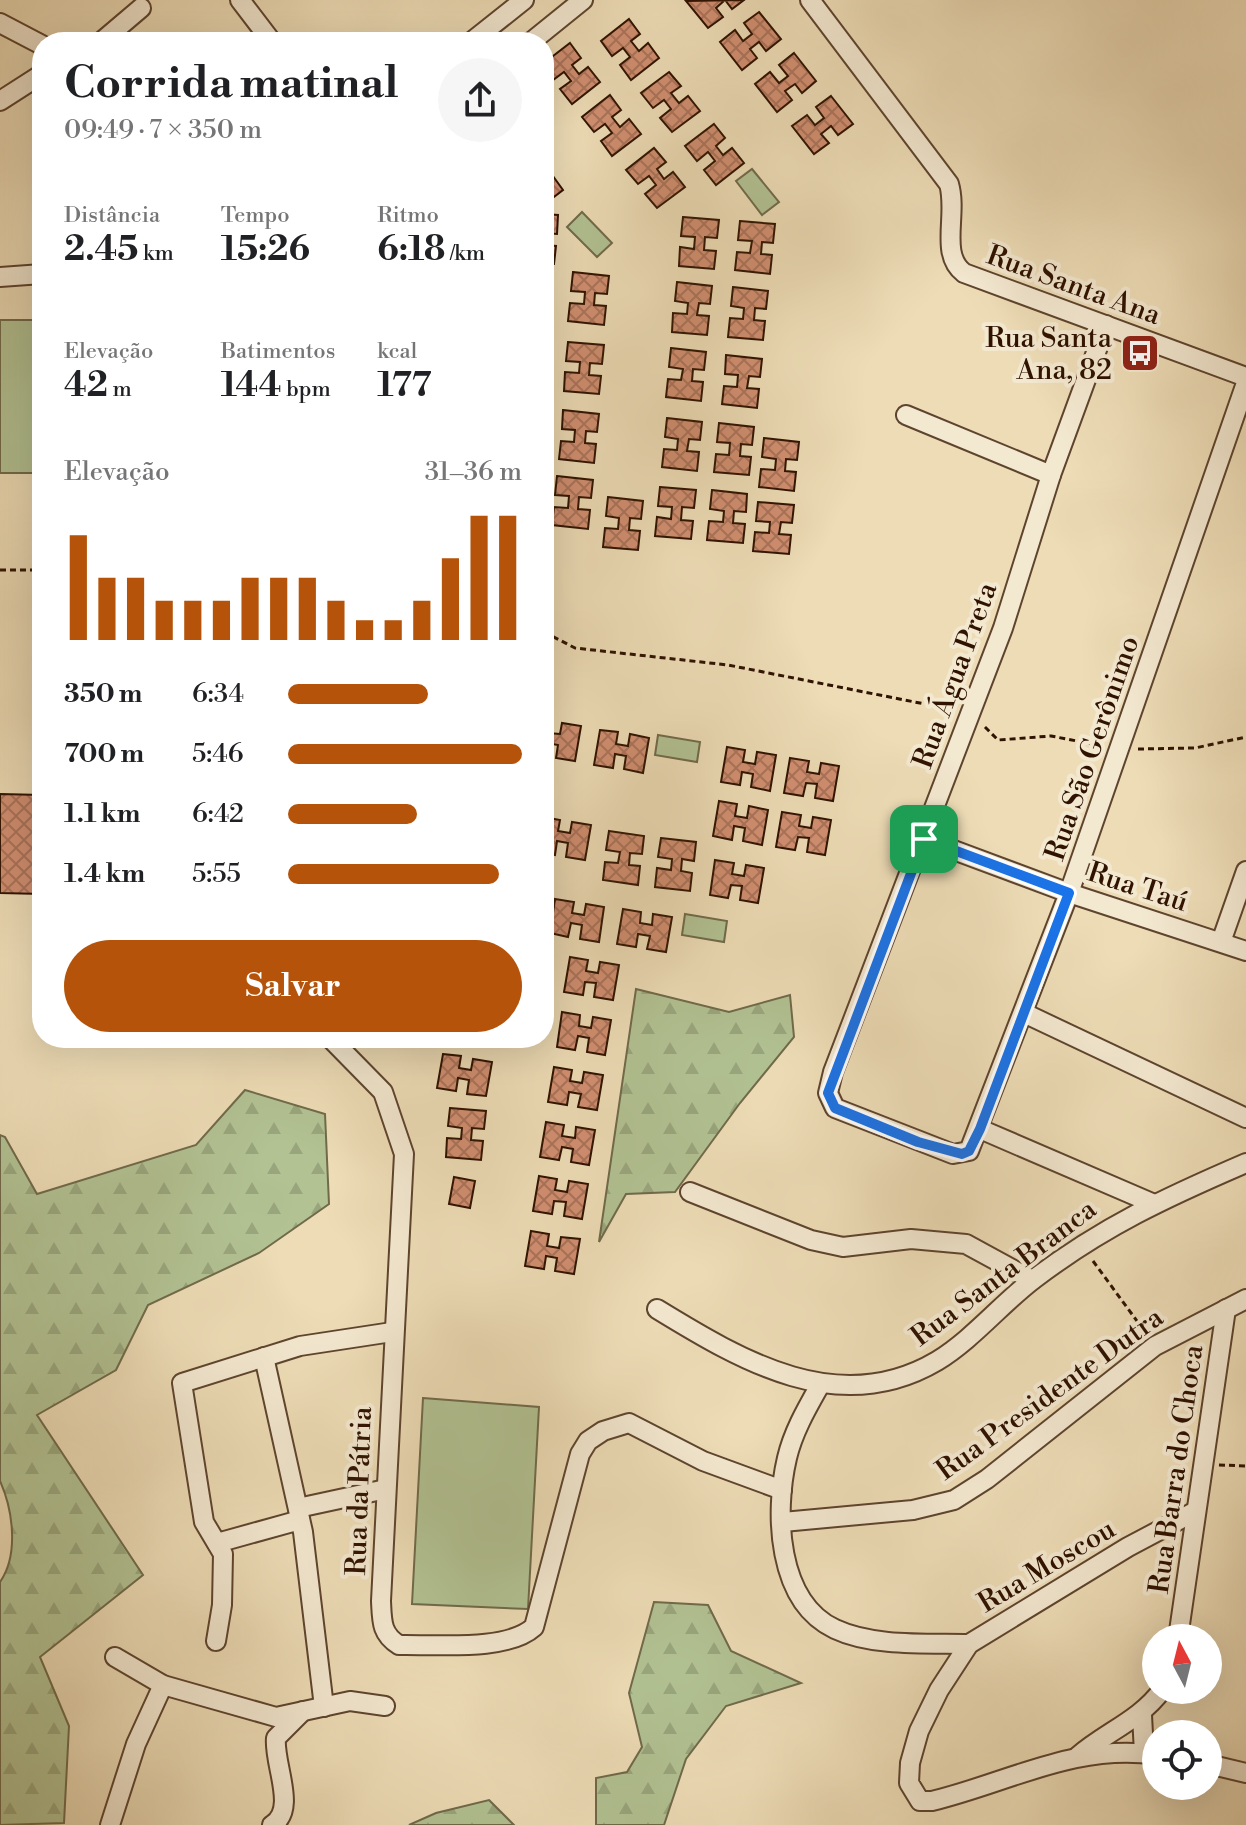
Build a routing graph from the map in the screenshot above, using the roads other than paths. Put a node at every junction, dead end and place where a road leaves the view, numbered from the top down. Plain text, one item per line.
1 (240, 0) edge
2 (524, 0) edge
3 (583, 0) edge
4 (810, 0) edge
5 (141, 8) dead end
6 (0, 23) edge
7 (113, 32) edge
8 (261, 32) edge
9 (484, 32) edge
10 (543, 32) edge
11 (32, 40) edge
12 (32, 80) edge
13 (0, 101) edge
14 (32, 275) edge
15 (0, 277) edge
16 (1106, 325) junction
17 (1246, 380) edge
18 (906, 415) dead end
19 (1051, 475) junction
20 (924, 839) junction
21 (1246, 871) edge
22 (1069, 893) junction
23 (1221, 942) junction
24 (1246, 951) edge
25 (1024, 1013) junction
26 (340, 1048) edge
27 (1246, 1118) edge
28 (980, 1129) junction
29 (1246, 1163) edge
30 (690, 1192) dead end
31 (1152, 1203) junction
32 (1032, 1280) junction
33 (1246, 1299) edge
34 (657, 1309) dead end
35 (1226, 1309) junction
36 (392, 1332) junction
37 (264, 1357) junction
38 (820, 1385) junction
39 (386, 1489) junction
40 (782, 1490) junction
41 (1194, 1512) junction
42 (299, 1514) junction
43 (783, 1522) junction
44 (217, 1543) junction
45 (1180, 1624) edge
46 (216, 1641) dead end
47 (969, 1644) junction
48 (115, 1657) dead end
49 (163, 1685) junction
50 (1151, 1704) edge
51 (385, 1706) dead end
52 (324, 1707) junction
53 (303, 1711) junction
54 (1142, 1715) junction
55 (1143, 1720) edge
56 (1142, 1754) edge
57 (1078, 1756) junction
58 (1222, 1767) edge
59 (1246, 1773) edge
60 (110, 1825) edge
61 (272, 1825) edge

1 - 8 street
2 - 9 street
3 - 10 street
4 - 16 street, Rua Santa Ana
5 - 7 street
6 - 11 street
12 - 13 street
14 - 15 street
16 - 17 street, Rua Santa Ana
16 - 19 street, Rua Água Preta
17 - 22 street, Rua São Gerônimo
18 - 19 street
19 - 20 street, Rua Água Preta
20 - 22 street, Rua Taú
20 - 28 street, Rua Água Preta
21 - 23 street
22 - 23 street, Rua Taú
22 - 25 street, Rua São Gerônimo
23 - 24 street, Rua Taú
25 - 27 street
25 - 28 street, Rua São Gerônimo
26 - 36 street, Rua da Pátria
28 - 31 street
29 - 31 street, Rua Santa Branca
30 - 32 street
31 - 32 street, Rua Santa Branca
32 - 38 street, Rua Santa Branca
33 - 35 street, Rua Presidente Dutra
34 - 38 street, Rua Santa Branca
35 - 41 street, Rua Barra do Choca
35 - 43 street, Rua Presidente Dutra
36 - 37 street
36 - 39 street, Rua da Pátria
37 - 42 street
37 - 44 street
38 - 40 street
39 - 40 street, Rua da Pátria
39 - 42 street
40 - 43 street
41 - 45 street, Rua Barra do Choca
41 - 47 street, Rua Moscou
42 - 44 street
42 - 52 street
43 - 47 street
44 - 46 street
47 - 57 street
48 - 49 street
49 - 53 street
49 - 60 street
50 - 54 street
51 - 52 street
52 - 53 street
53 - 61 street
54 - 55 street
54 - 57 street
56 - 57 street
58 - 59 street

